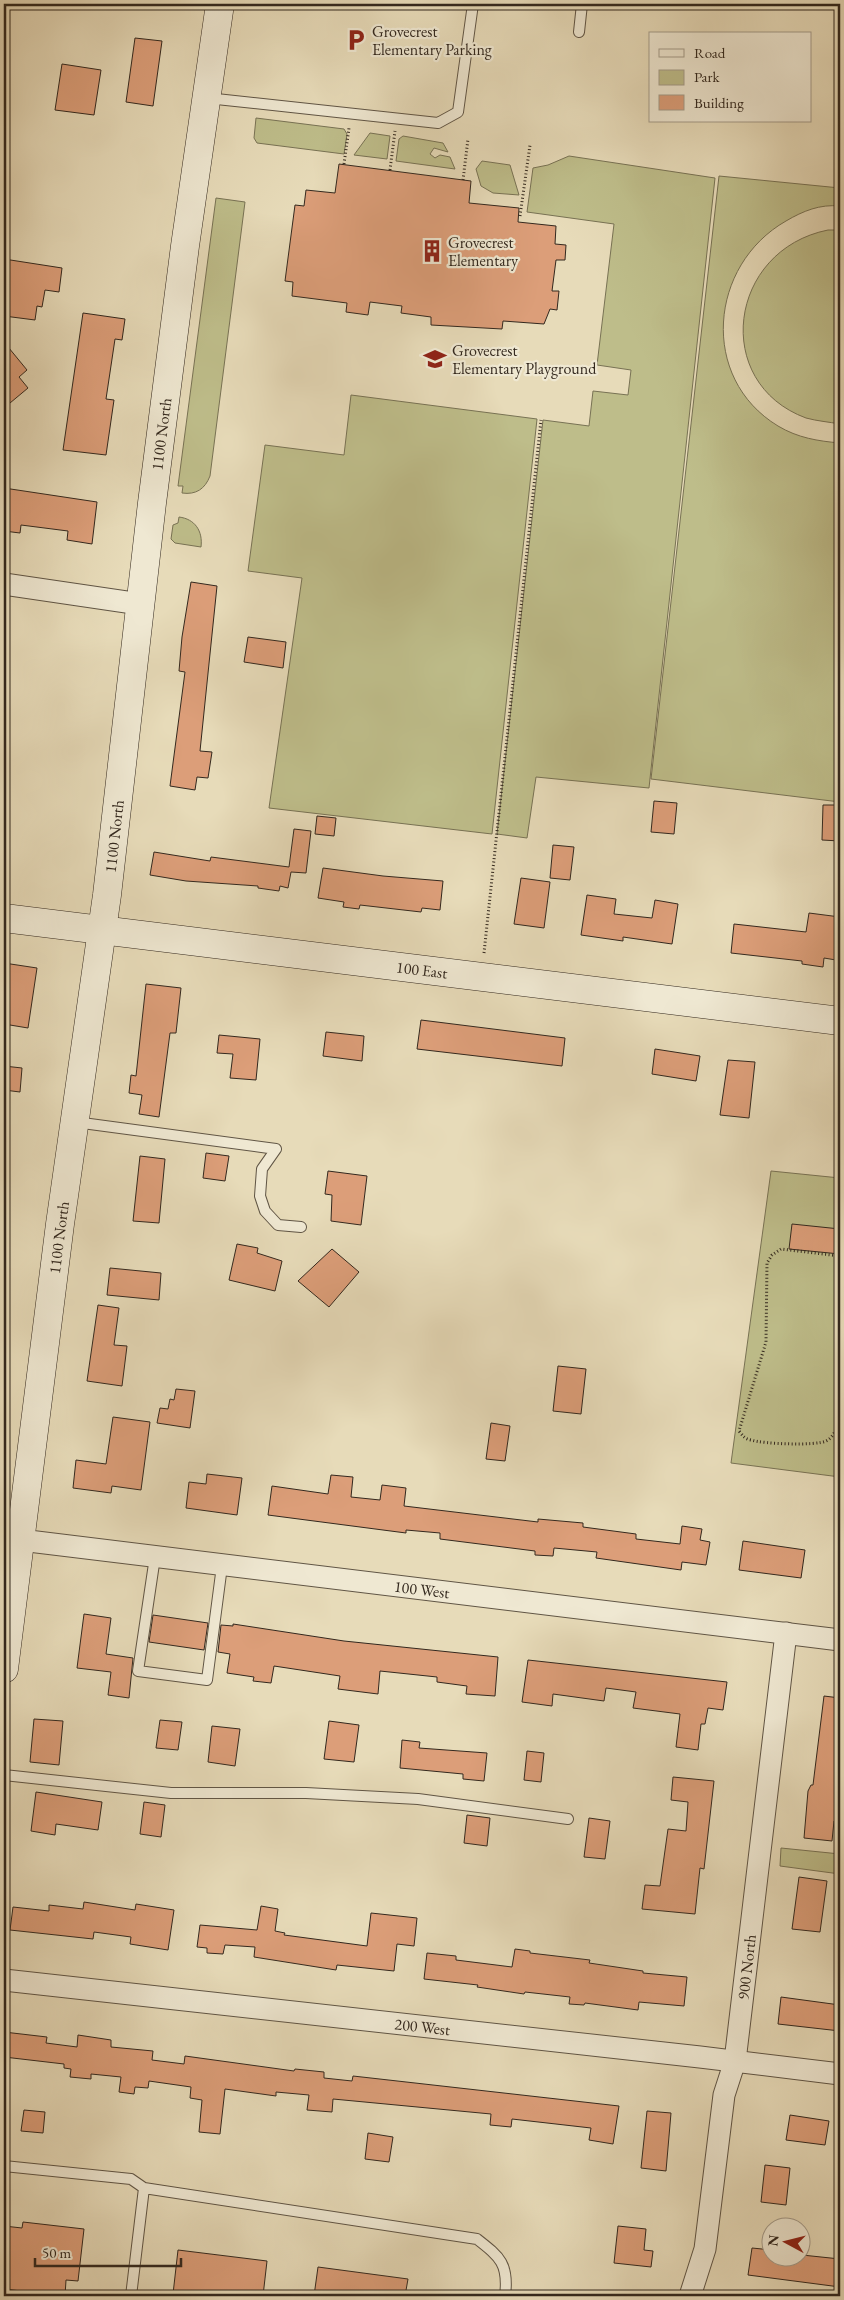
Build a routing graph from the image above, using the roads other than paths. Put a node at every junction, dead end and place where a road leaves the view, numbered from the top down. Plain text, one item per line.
1 (220, 4) edge
2 (473, 4) edge
3 (582, 4) edge
4 (579, 32) dead end
5 (206, 98) junction
6 (4, 584) edge
7 (140, 604) junction
8 (4, 918) edge
9 (102, 931) junction
10 (840, 1021) edge
11 (74, 1122) junction
12 (301, 1227) dead end
13 (12, 1539) edge
14 (155, 1558) junction
15 (222, 1566) junction
16 (786, 1633) junction
17 (840, 1640) edge
18 (4, 1669) edge
19 (4, 1775) edge
20 (568, 1819) dead end
21 (4, 1980) edge
22 (735, 2061) junction
23 (840, 2074) edge
24 (4, 2166) edge
25 (144, 2188) junction
26 (131, 2296) edge
27 (505, 2296) edge
28 (690, 2296) edge

1 - 5 main road, 1100 North
2 - 5 lane
3 - 4 lane
5 - 7 main road, 1100 North
6 - 7 street
7 - 9 main road, 1100 North
8 - 9 main road, 100 East
9 - 10 main road, 100 East
9 - 11 main road, 1100 North
11 - 12 lane
11 - 13 main road, 1100 North
13 - 14 street, 100 West
13 - 18 main road, 1100 North
14 - 15 street, 100 West
14 - 15 lane
15 - 16 street, 100 West
16 - 17 street, 100 West
16 - 22 street, 900 North
19 - 20 lane
21 - 22 street, 200 West
22 - 23 street, 200 West
22 - 28 street, 900 North
24 - 25 lane
25 - 26 lane
25 - 27 lane

